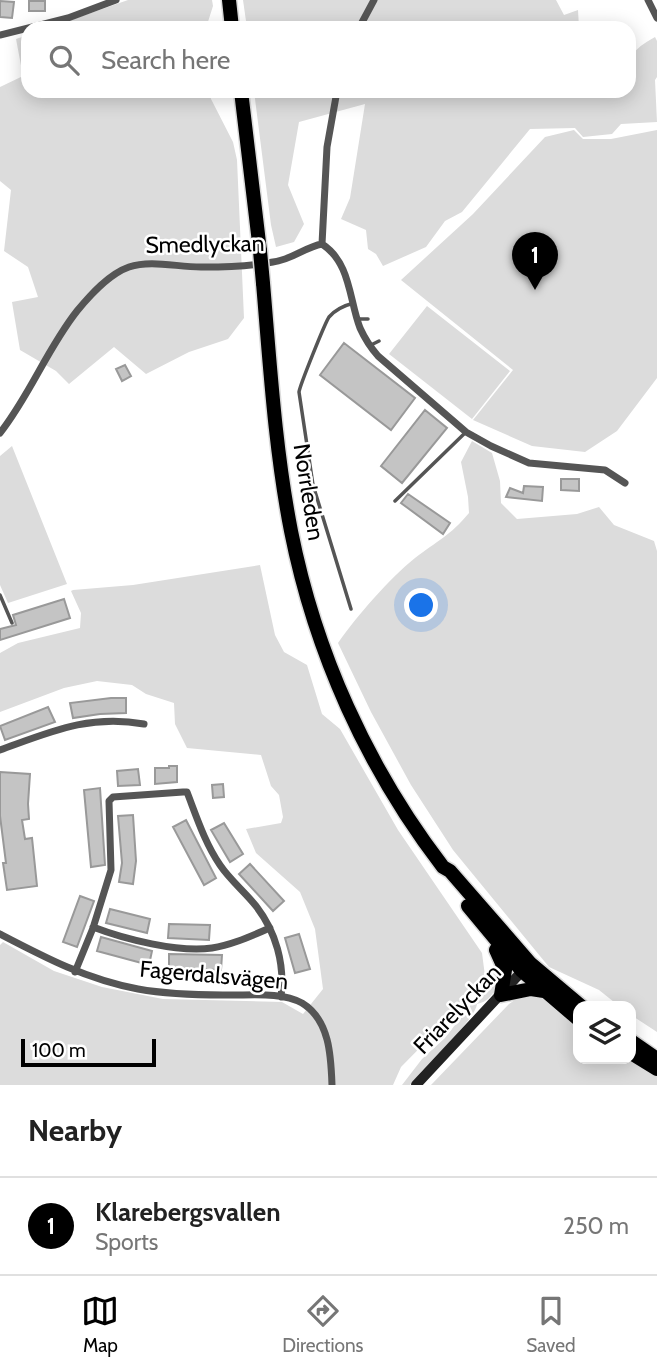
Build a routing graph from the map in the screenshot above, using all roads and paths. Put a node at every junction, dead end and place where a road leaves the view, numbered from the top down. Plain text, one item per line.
1 (116, 0) edge
2 (374, 0) edge
3 (648, 0) edge
4 (229, 2) edge
5 (657, 18) edge
6 (56, 21) edge
7 (231, 21) edge
8 (363, 21) edge
9 (21, 30) edge
10 (0, 35) edge
11 (242, 98) edge
12 (336, 98) edge
13 (323, 244) junction
14 (354, 303) junction
15 (358, 319) junction
16 (368, 319) dead end
17 (379, 341) dead end
18 (369, 346) junction
19 (466, 432) junction
20 (0, 433) edge
21 (625, 483) dead end
22 (395, 501) dead end
23 (0, 595) edge
24 (351, 609) dead end
25 (12, 623) dead end
26 (144, 724) dead end
27 (0, 750) edge
28 (443, 867) junction
29 (483, 925) junction
30 (93, 927) junction
31 (270, 928) junction
32 (0, 934) edge
33 (526, 967) junction
34 (75, 972) junction
35 (544, 991) junction
36 (501, 995) junction
37 (281, 997) junction
38 (574, 1001) edge
39 (573, 1014) edge
40 (636, 1044) edge
41 (636, 1056) edge
42 (657, 1059) edge
43 (657, 1069) edge
44 (332, 1085) edge
45 (416, 1085) edge

1 - 6 street
2 - 8 street
3 - 5 street
4 - 7 highway
9 - 10 street
11 - 28 highway, Norrleden, bridge
12 - 13 street
13 - 14 street
13 - 20 street, Smedlyckan
14 - 15 street
14 - 24 lane
15 - 16 lane
15 - 18 street
17 - 18 lane
18 - 19 street
19 - 21 street
19 - 22 lane
23 - 25 lane
26 - 27 street
28 - 29 highway, Norrleden
28 - 33 highway, Norrleden
29 - 33 highway, Norrleden
29 - 36 highway
30 - 31 street
30 - 31 street
30 - 34 street
31 - 37 street
32 - 34 street, Fagerdalsvägen
33 - 35 highway, Norrleden
33 - 36 street, Friarelyckan
33 - 38 highway, Norrleden
34 - 37 street, Fagerdalsvägen
35 - 36 highway
35 - 39 highway, Norrleden
36 - 45 street, Friarelyckan
37 - 44 street, Fagerdalsvägen
40 - 42 highway
41 - 43 highway

